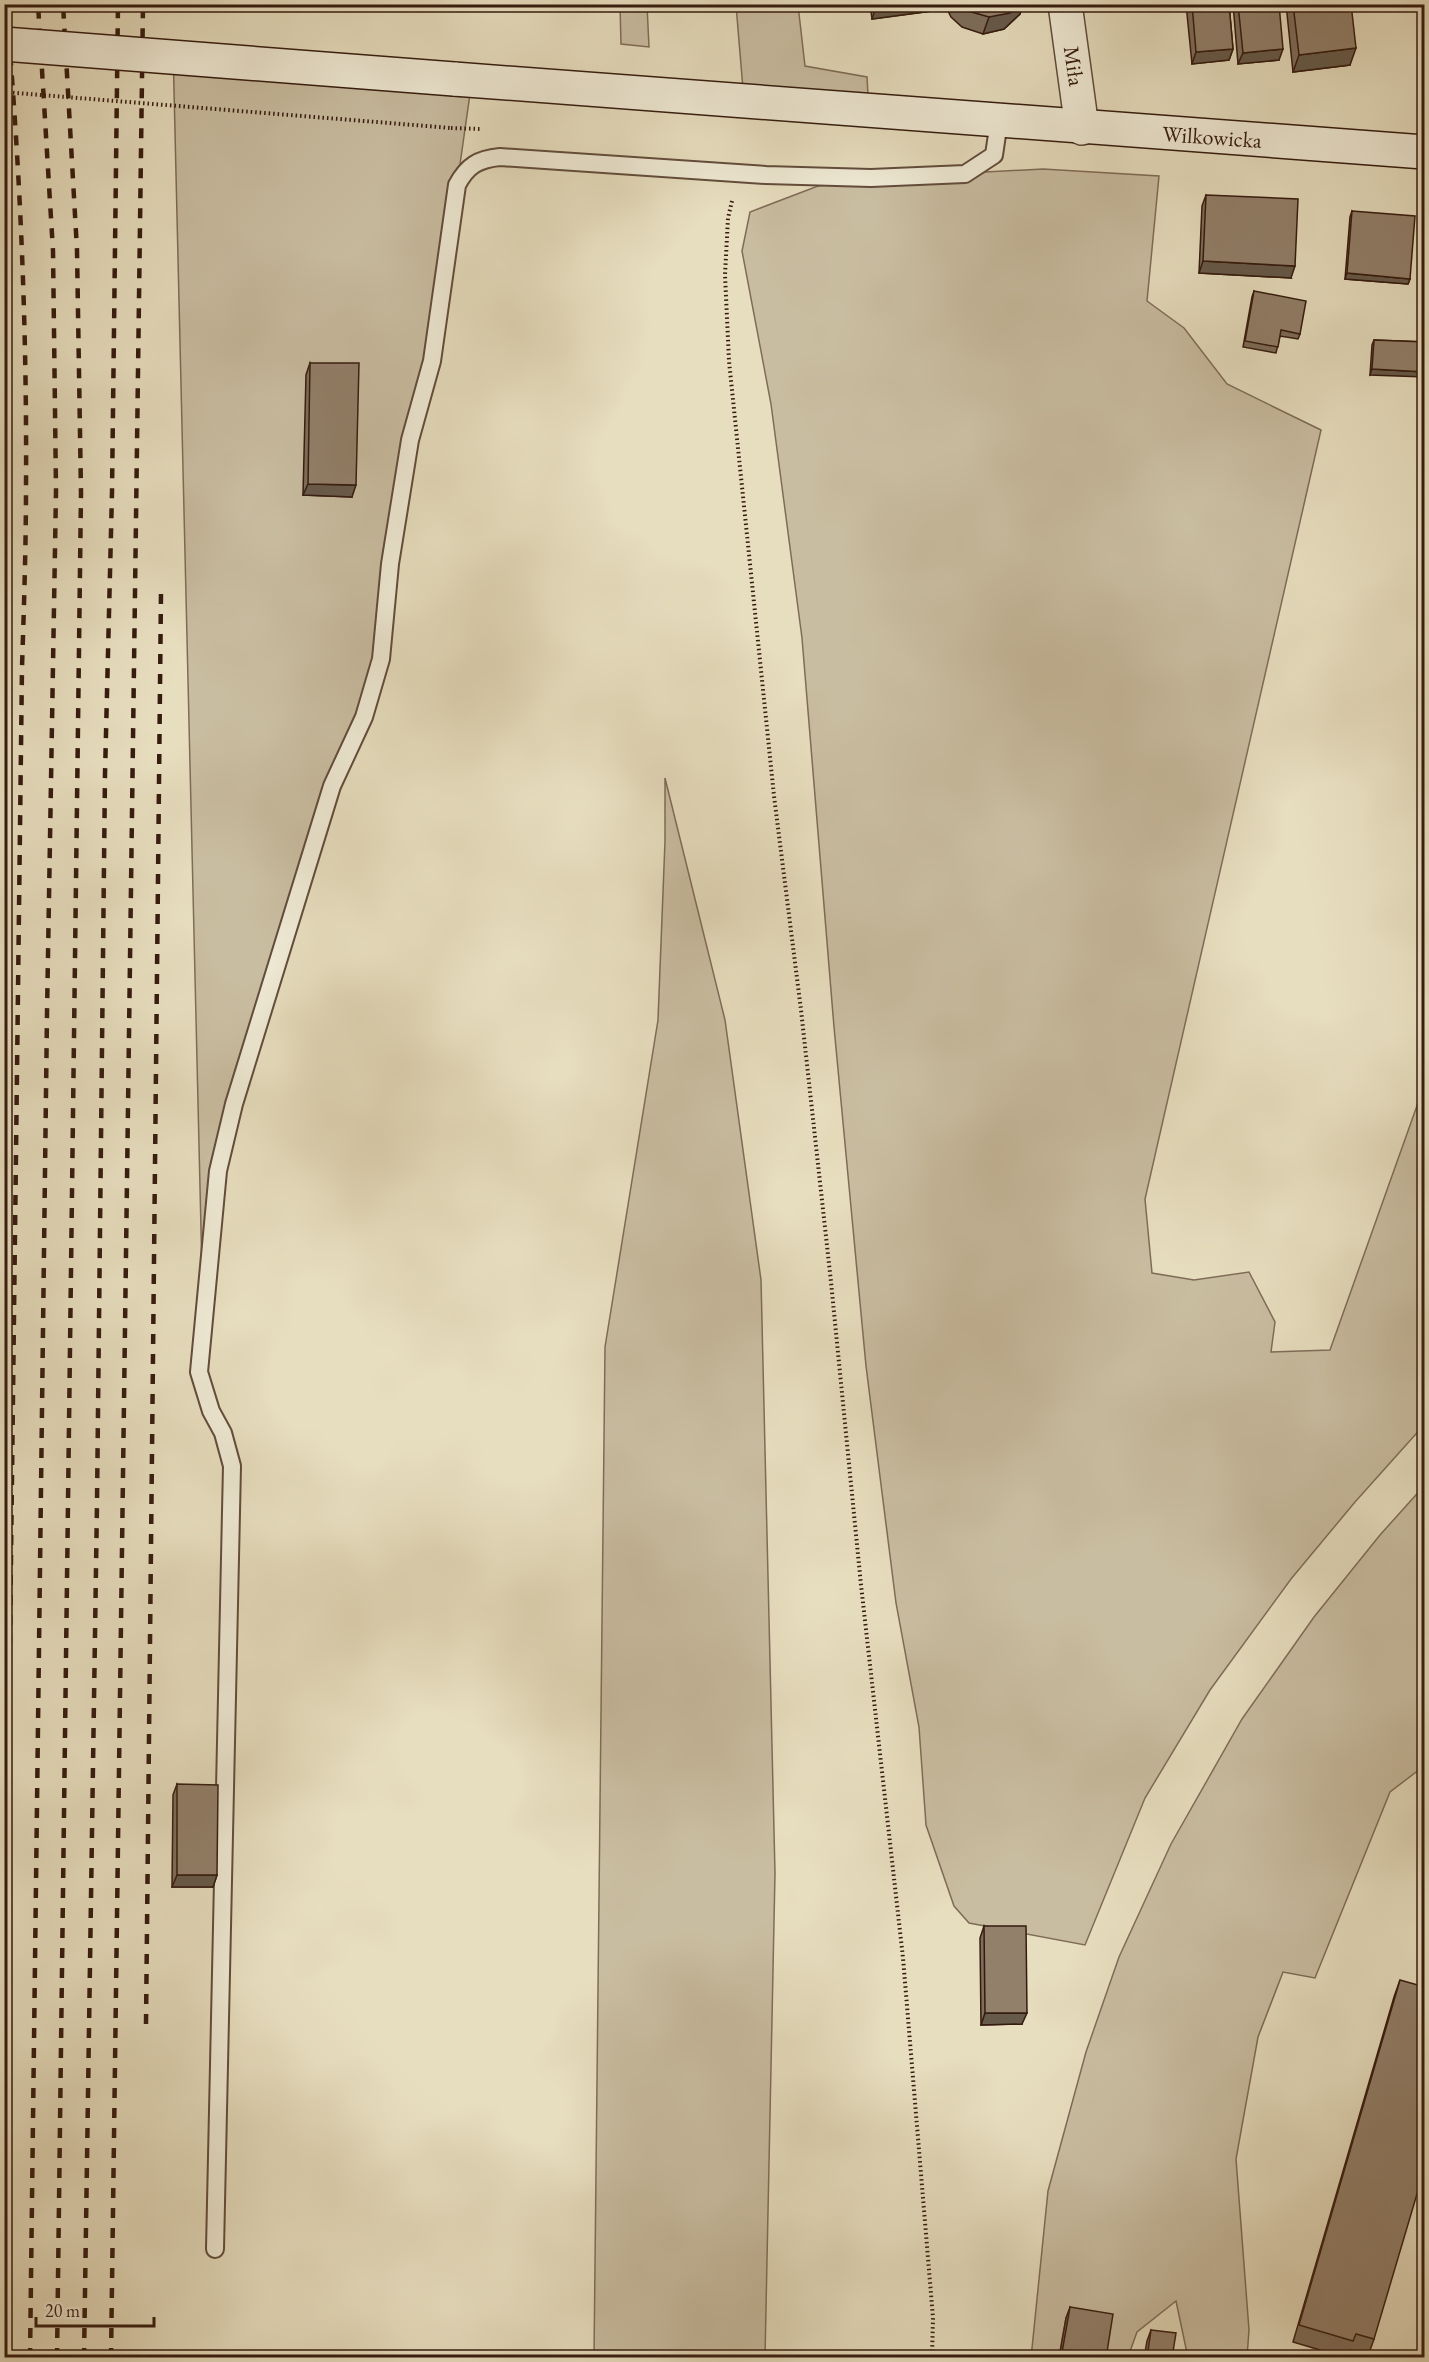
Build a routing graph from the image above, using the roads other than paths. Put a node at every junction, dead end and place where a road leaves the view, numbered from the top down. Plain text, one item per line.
1 (1065, 4) edge
2 (4, 44) edge
3 (999, 121) junction
4 (1082, 128) junction
5 (1425, 152) edge
6 (215, 2250) dead end

1 - 4 main road, Miła
2 - 3 main road, Wilkowicka, bridge
3 - 4 main road, Wilkowicka
3 - 6 lane
4 - 5 main road, Wilkowicka

